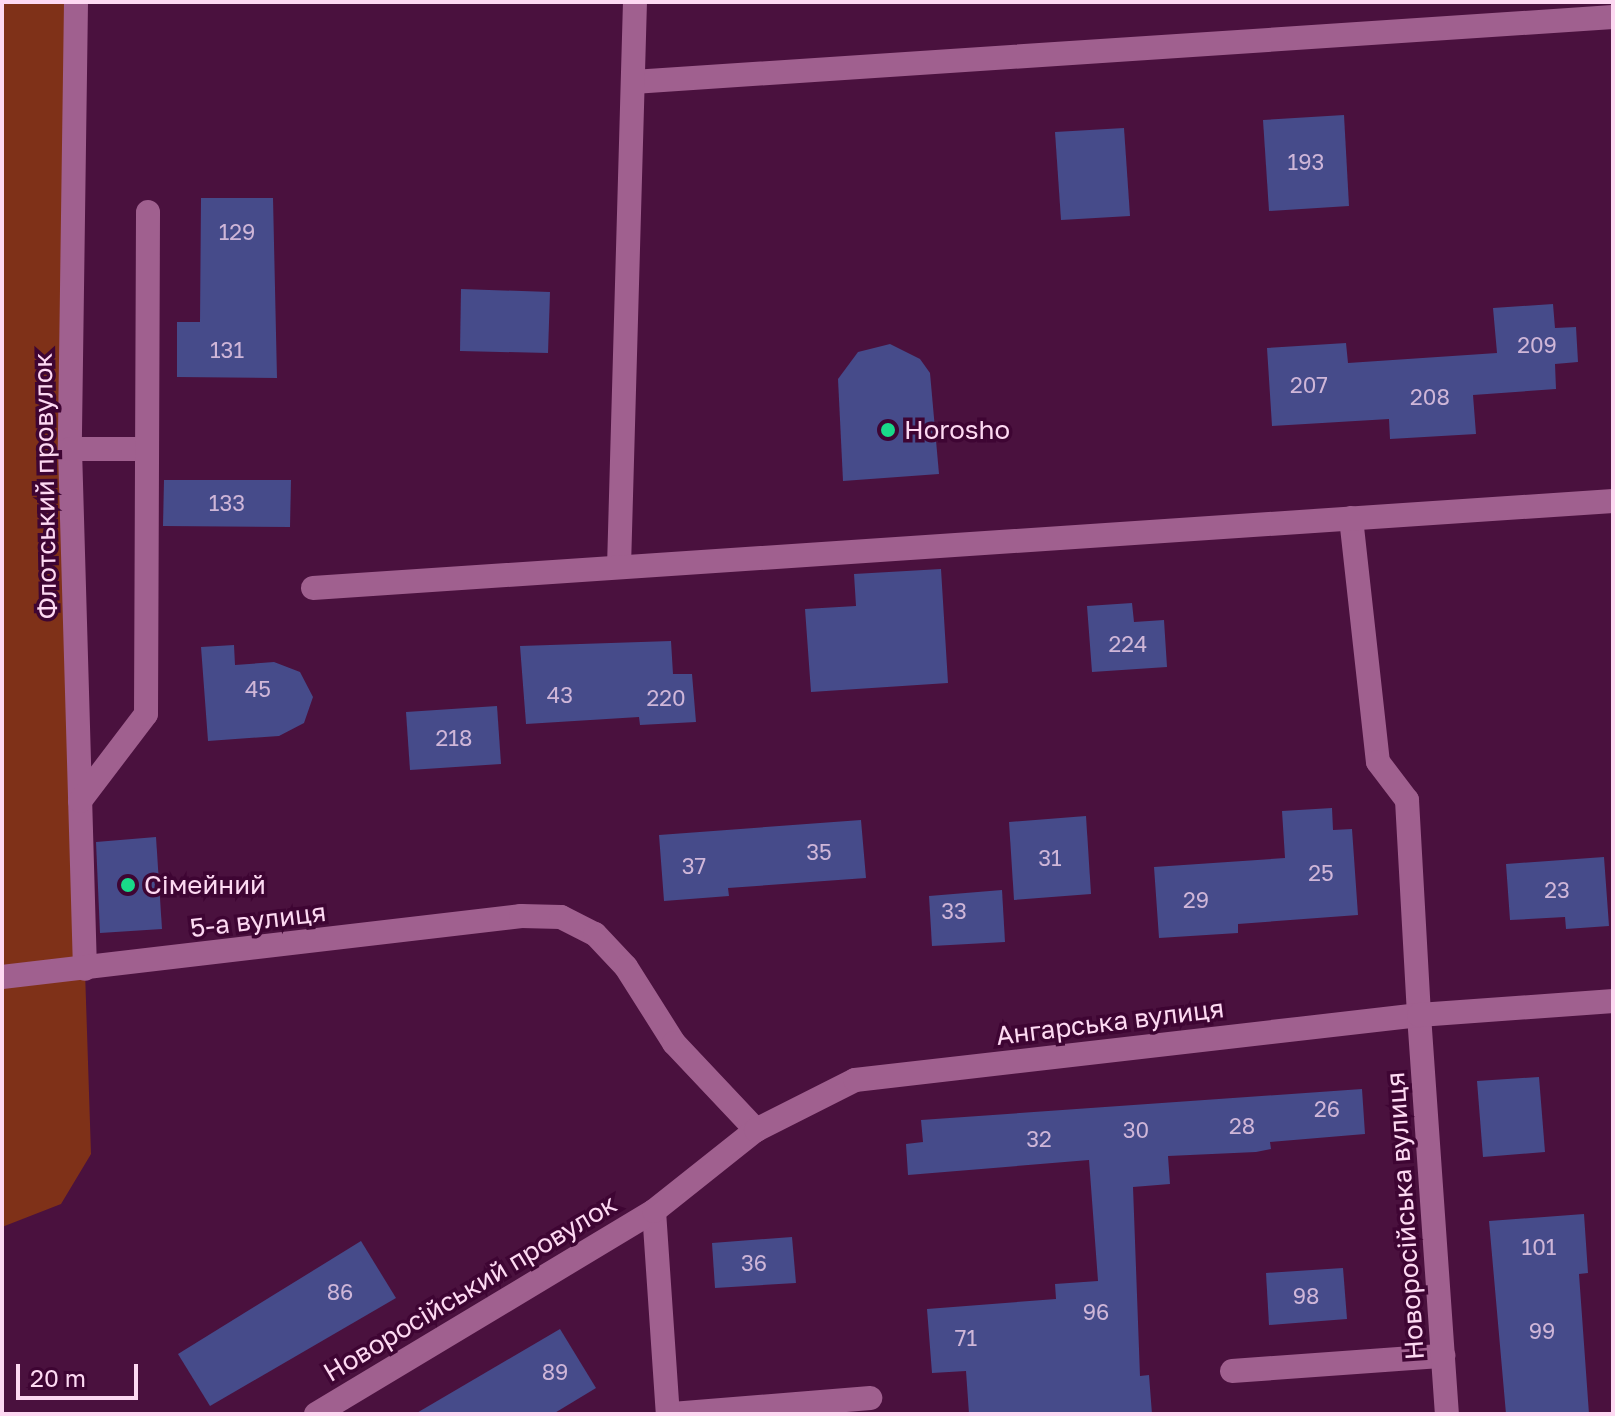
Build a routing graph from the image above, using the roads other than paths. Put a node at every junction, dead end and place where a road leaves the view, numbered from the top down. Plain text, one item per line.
1 (76, 2) edge
2 (635, 2) edge
3 (1613, 17) edge
4 (633, 82) junction
5 (148, 212) dead end
6 (70, 449) junction
7 (147, 449) junction
8 (1613, 501) edge
9 (1351, 518) junction
10 (619, 567) junction
11 (313, 588) dead end
12 (80, 801) junction
13 (85, 969) junction
14 (2, 977) edge
15 (1613, 1001) edge
16 (1419, 1015) junction
17 (756, 1130) junction
18 (654, 1211) junction
19 (1443, 1356) junction
20 (1232, 1371) dead end
21 (870, 1398) dead end
22 (316, 1414) edge
23 (670, 1414) edge
24 (1447, 1414) edge

1 - 6 street, Флотський провулок
2 - 4 street
3 - 4 street
4 - 10 street
5 - 7 street
6 - 7 street
6 - 12 street, Флотський провулок
7 - 12 street
8 - 9 street
9 - 10 street
9 - 16 street, Новоросійська вулиця
10 - 11 street
12 - 13 street, Флотський провулок
13 - 14 street, 5-а вулиця
13 - 17 street, 5-а вулиця
15 - 16 street, Ангарська вулиця
16 - 17 street, Ангарська вулиця
16 - 19 street, Новоросійська вулиця
17 - 18 street, Ангарська вулиця
18 - 22 street, Новоросійський провулок
18 - 23 street
19 - 20 street
19 - 24 street, Новоросійська вулиця
21 - 23 street

